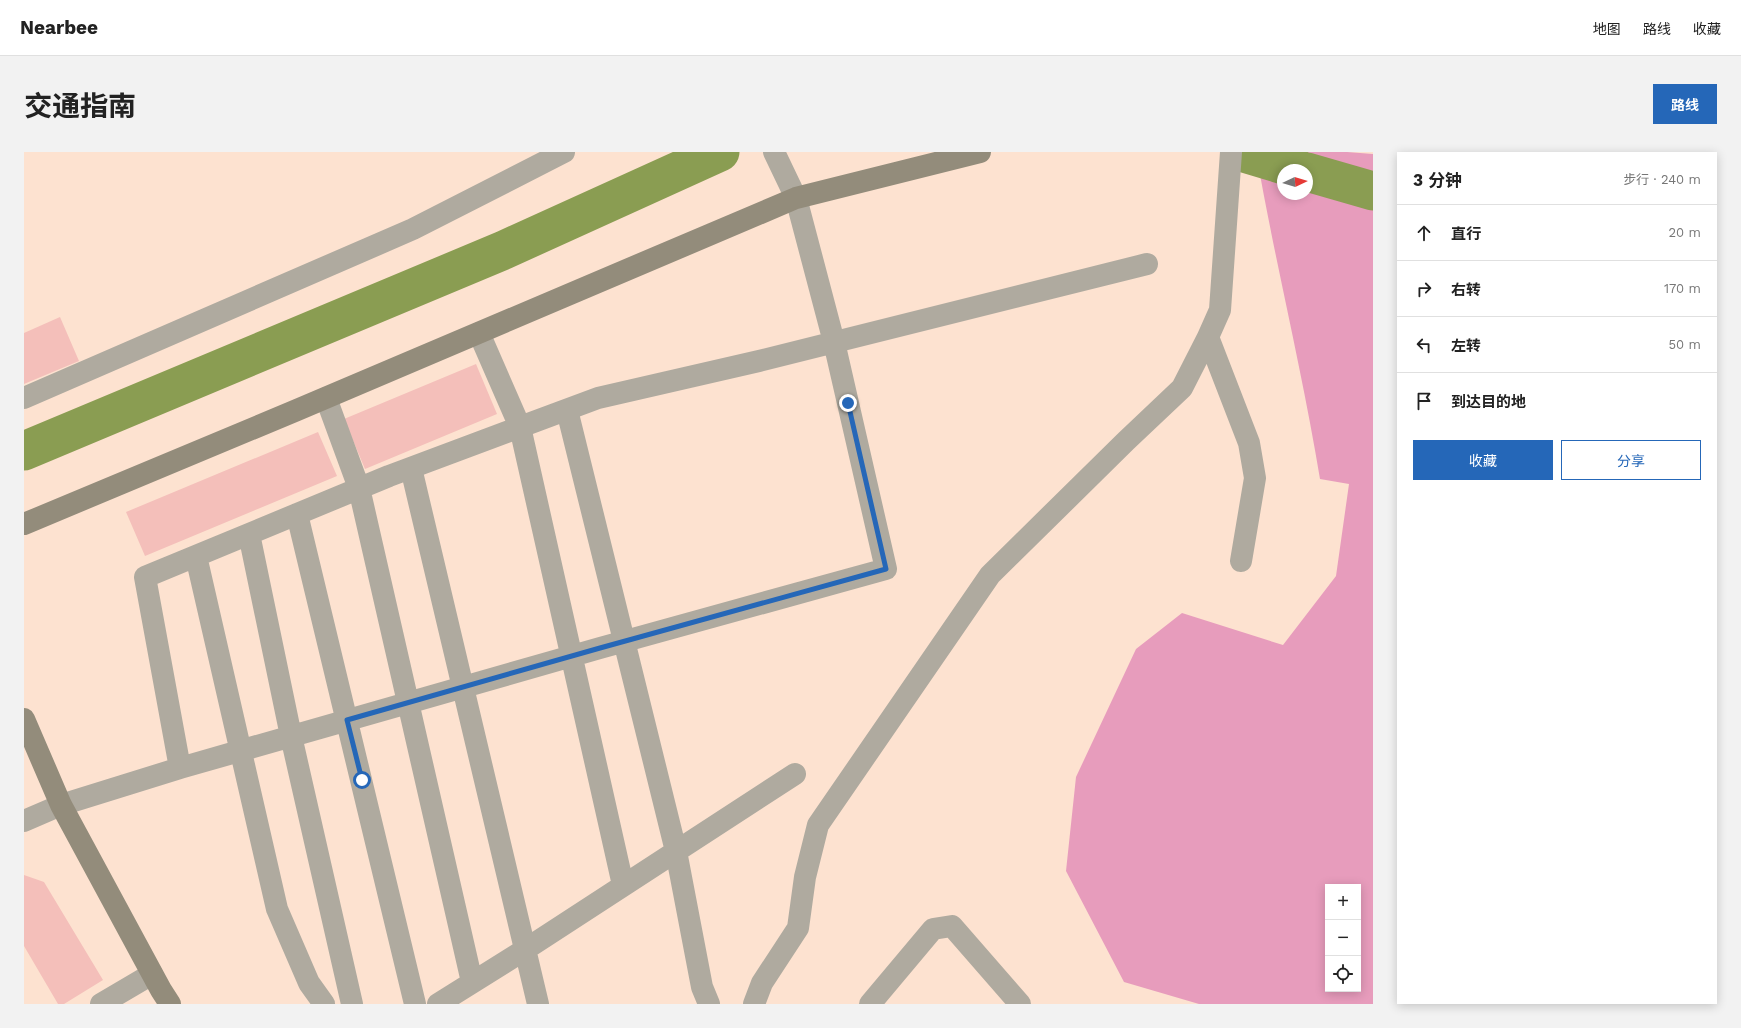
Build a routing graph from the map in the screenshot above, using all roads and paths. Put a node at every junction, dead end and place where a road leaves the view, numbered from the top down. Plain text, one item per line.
1 (564, 152) edge
2 (774, 152) edge
3 (980, 152) edge
4 (1232, 152) edge
5 (796, 198) junction
6 (1147, 264) dead end
7 (479, 333) junction
8 (1208, 338) junction
9 (834, 342) junction
10 (24, 398) edge
11 (326, 398) junction
12 (567, 410) junction
13 (520, 427) junction
14 (411, 468) junction
15 (360, 488) junction
16 (297, 514) junction
17 (24, 524) edge
18 (249, 534) junction
19 (196, 556) junction
20 (1241, 561) dead end
21 (624, 641) junction
22 (572, 656) junction
23 (463, 687) junction
24 (408, 702) junction
25 (24, 719) edge
26 (347, 720) junction
27 (291, 736) junction
28 (240, 751) junction
29 (180, 768) junction
30 (795, 774) dead end
31 (61, 805) junction
32 (24, 821) edge
33 (676, 851) junction
34 (623, 885) junction
35 (526, 949) junction
36 (152, 974) junction
37 (472, 982) junction
38 (101, 1004) edge
39 (170, 1004) edge
40 (324, 1004) edge
41 (352, 1004) edge
42 (416, 1004) edge
43 (438, 1004) edge
44 (538, 1004) edge
45 (709, 1004) edge
46 (754, 1004) edge
47 (870, 1004) edge
48 (1020, 1004) edge

1 - 10 street
2 - 5 street
3 - 5 main road
4 - 8 street
5 - 7 main road
5 - 9 street
6 - 9 street
7 - 11 main road
7 - 13 street
8 - 20 street
8 - 46 street
9 - 12 street
9 - 21 street
11 - 15 street
11 - 17 main road
12 - 13 street
12 - 21 street
13 - 14 street
13 - 22 street
14 - 15 street
14 - 23 street
15 - 16 street
15 - 24 street
16 - 18 street
16 - 26 street
18 - 19 street
18 - 27 street
19 - 28 street
19 - 29 street
21 - 22 street
21 - 33 street
22 - 23 street
22 - 34 street
23 - 24 street
23 - 35 street
24 - 26 street
24 - 37 street
25 - 31 main road
26 - 27 street
26 - 42 street
27 - 28 street
27 - 41 street
28 - 29 street
28 - 40 street
29 - 31 street
30 - 33 street
31 - 32 street
31 - 36 main road
33 - 34 street
33 - 45 street
34 - 35 street
35 - 37 street
35 - 44 street
36 - 38 street
36 - 39 main road
37 - 43 street
47 - 48 street

